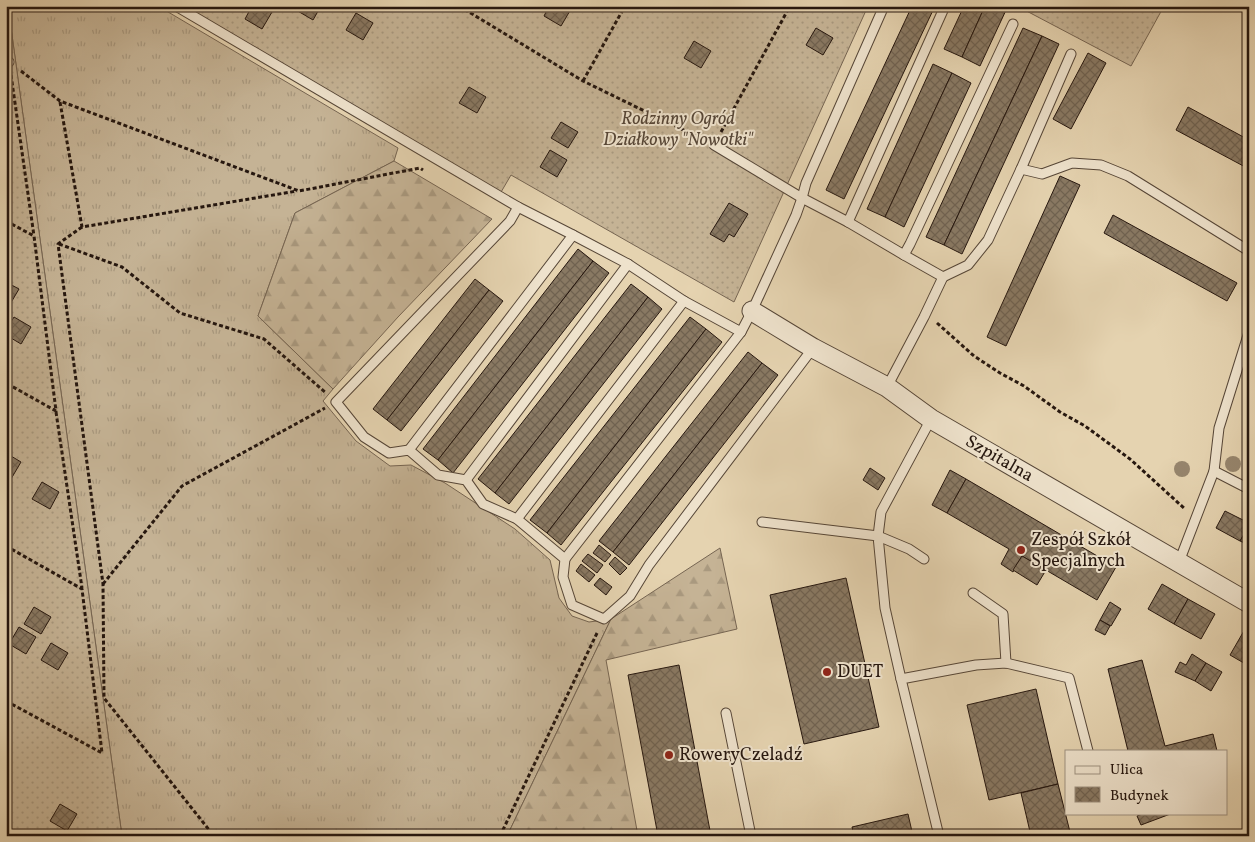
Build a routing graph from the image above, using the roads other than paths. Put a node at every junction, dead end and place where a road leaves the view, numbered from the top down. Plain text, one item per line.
1 (176, 6) edge
2 (884, 6) edge
3 (945, 6) edge
4 (1013, 24) dead end
5 (1070, 54) dead end
6 (714, 145) road end
7 (1021, 169) junction
8 (802, 198) junction
9 (518, 208) junction
10 (848, 222) junction
11 (573, 235) junction
12 (1249, 250) edge
13 (904, 255) junction
14 (628, 264) junction
15 (943, 277) junction
16 (684, 301) junction
17 (752, 311) junction
18 (741, 332) junction
19 (1249, 332) edge
20 (813, 348) junction
21 (887, 387) junction
22 (931, 419) junction
23 (409, 450) junction
24 (1214, 471) junction
25 (466, 480) junction
26 (1249, 489) edge
27 (517, 519) junction
28 (762, 522) dead end
29 (878, 536) junction
30 (565, 559) junction
31 (924, 559) dead end
32 (1179, 562) junction
33 (973, 593) dead end
34 (1249, 603) edge
35 (1006, 663) junction
36 (901, 679) junction
37 (726, 713) dead end
38 (1088, 750) edge
39 (751, 836) edge
40 (939, 836) edge

1 - 9 lane
2 - 8 lane
3 - 10 lane
4 - 13 lane
5 - 7 lane
6 - 8 lane
7 - 12 lane
7 - 15 lane
8 - 10 lane
8 - 17 lane
9 - 11 lane
9 - 23 lane
10 - 13 lane
11 - 14 lane
11 - 23 lane
13 - 15 lane
14 - 16 lane
14 - 25 lane
15 - 21 lane
16 - 18 lane
16 - 27 lane
17 - 18 lane
17 - 20 street, Szpitalna
18 - 30 lane
19 - 24 lane
20 - 21 street, Szpitalna
20 - 30 lane
21 - 22 street, Szpitalna
22 - 29 lane
22 - 32 street, Szpitalna
23 - 25 lane
24 - 26 lane
24 - 32 lane
25 - 27 lane
27 - 30 lane
28 - 29 lane
29 - 31 lane
29 - 36 lane
32 - 34 street, Szpitalna
33 - 35 lane
35 - 36 lane
35 - 38 lane
36 - 40 lane
37 - 39 lane

